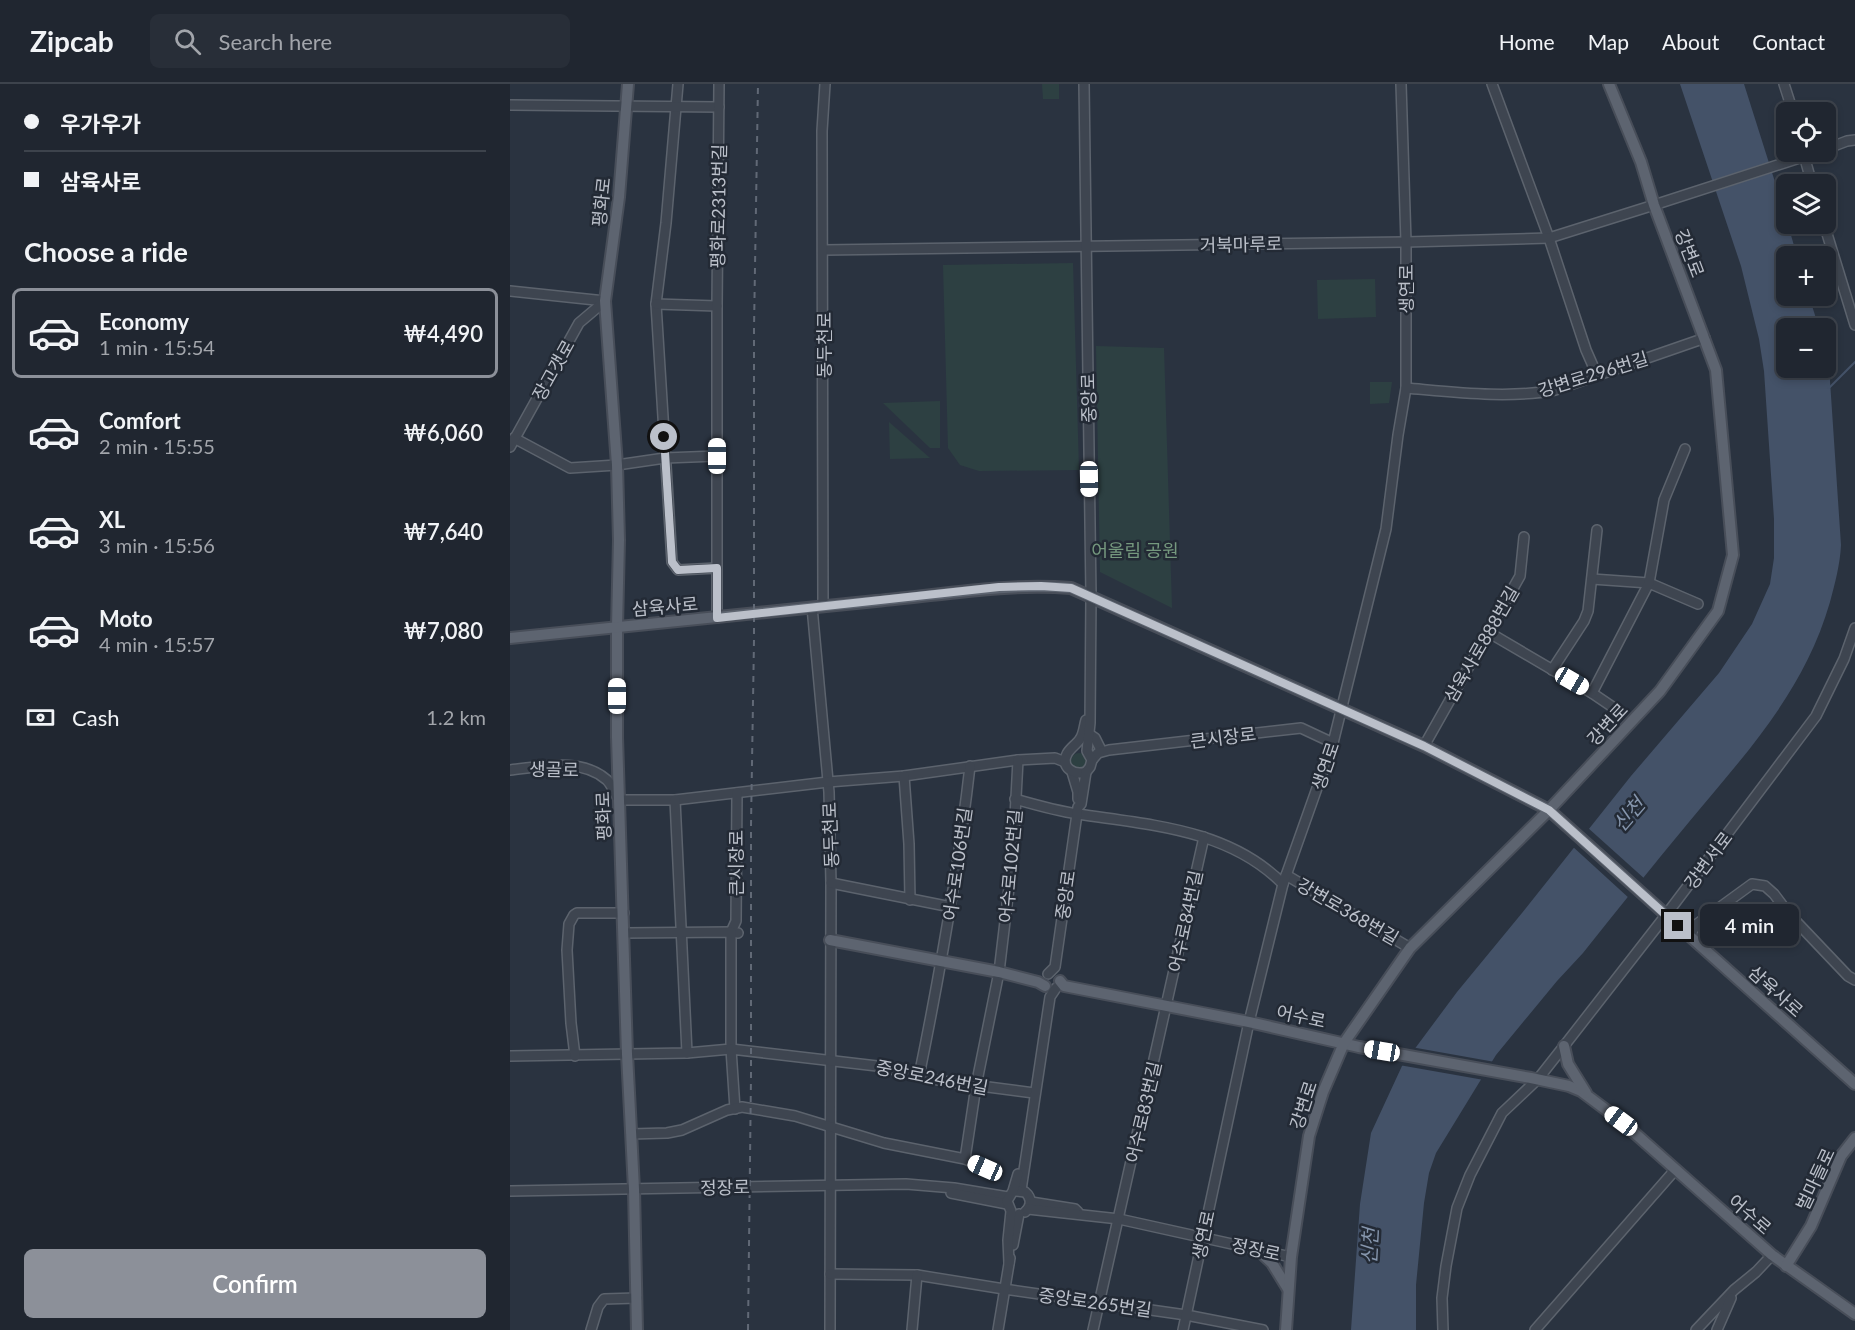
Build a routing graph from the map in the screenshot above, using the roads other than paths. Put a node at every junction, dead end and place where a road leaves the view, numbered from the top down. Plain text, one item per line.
1 (628, 84) edge
2 (678, 84) edge
3 (719, 84) edge
4 (825, 84) edge
5 (1084, 84) edge
6 (1401, 84) edge
7 (1492, 84) edge
8 (1609, 84) edge
9 (1784, 84) edge
10 (1790, 102) edge
11 (510, 105) edge
12 (719, 106) junction
13 (626, 107) junction
14 (676, 107) junction
15 (1855, 140) edge
16 (1836, 145) edge
17 (1785, 162) edge
18 (1654, 206) junction
19 (1827, 234) edge
20 (1549, 238) junction
21 (1406, 242) junction
22 (1087, 246) junction
23 (824, 250) junction
24 (510, 291) edge
25 (1850, 300) edge
26 (605, 301) junction
27 (656, 304) junction
28 (717, 306) junction
29 (1855, 325) edge
30 (1704, 338) junction
31 (1597, 375) junction
32 (1406, 388) junction
33 (512, 442) edge
34 (1685, 450) dead end
35 (717, 456) junction
36 (665, 458) junction
37 (617, 465) junction
38 (1597, 530) dead end
39 (1524, 537) dead end
40 (717, 568) junction
41 (1592, 579) junction
42 (1649, 583) junction
43 (1090, 596) junction
44 (1698, 604) dead end
45 (818, 606) junction
46 (717, 618) junction
47 (616, 627) junction
48 (1855, 628) edge
49 (1488, 632) junction
50 (510, 638) edge
51 (1552, 670) junction
52 (1592, 693) junction
53 (1342, 710) junction
54 (1089, 712) junction
55 (1620, 712) dead end
56 (1089, 734) junction
57 (1334, 743) junction
58 (1424, 746) junction
59 (1105, 750) junction
60 (1087, 751) junction
61 (1068, 756) junction
62 (1018, 760) junction
63 (1092, 760) junction
64 (970, 766) junction
65 (510, 770) edge
66 (1072, 772) junction
67 (1086, 772) junction
68 (904, 776) junction
69 (828, 782) junction
70 (737, 793) junction
71 (1015, 799) junction
72 (619, 800) junction
73 (675, 800) junction
74 (1549, 810) junction
75 (1078, 811) junction
76 (1204, 837) junction
77 (1285, 880) junction
78 (831, 883) junction
79 (910, 900) junction
80 (951, 907) junction
81 (1662, 912) junction
82 (624, 913) junction
83 (682, 932) junction
84 (734, 932) junction
85 (625, 933) junction
86 (1689, 936) junction
87 (830, 940) junction
88 (1410, 948) junction
89 (942, 961) junction
90 (999, 972) junction
91 (1855, 980) edge
92 (1052, 981) junction
93 (1167, 1005) junction
94 (1249, 1022) junction
95 (1344, 1043) junction
96 (1564, 1046) junction
97 (731, 1049) junction
98 (627, 1053) junction
99 (687, 1053) junction
100 (510, 1056) edge
101 (575, 1056) junction
102 (831, 1059) junction
103 (919, 1076) junction
104 (1538, 1079) junction
105 (1855, 1084) edge
106 (976, 1086) junction
107 (1035, 1094) junction
108 (1588, 1096) junction
109 (735, 1108) junction
110 (830, 1127) junction
111 (631, 1134) junction
112 (1855, 1137) edge
113 (965, 1159) junction
114 (985, 1168) dead end
115 (1675, 1170) junction
116 (830, 1186) junction
117 (634, 1189) junction
118 (510, 1191) edge
119 (1017, 1202) junction
120 (1119, 1219) junction
121 (1203, 1238) junction
122 (1257, 1249) junction
123 (1773, 1255) junction
124 (1291, 1257) junction
125 (1786, 1266) junction
126 (830, 1274) junction
127 (917, 1275) junction
128 (1004, 1289) junction
129 (1288, 1289) junction
130 (1734, 1290) junction
131 (637, 1298) junction
132 (1098, 1303) junction
133 (1855, 1314) edge
134 (1186, 1315) junction
135 (591, 1330) edge
136 (637, 1330) edge
137 (830, 1330) edge
138 (912, 1330) edge
139 (998, 1330) edge
140 (1093, 1330) edge
141 (1183, 1330) edge
142 (1263, 1330) edge
143 (1286, 1330) edge
144 (1443, 1330) edge
145 (1535, 1330) edge
146 (1696, 1330) edge
147 (1717, 1330) edge

1 - 13 main road, 평화로
2 - 14 street
3 - 12 street, 평화로2313번길
4 - 23 street, 동두천로
5 - 22 street, 중앙로
6 - 21 street, 생연로
7 - 20 street
8 - 18 main road, 강변로
9 - 10 street
11 - 13 street
12 - 14 street
12 - 28 street, 평화로2313번길
13 - 14 street
13 - 26 main road, 평화로
14 - 27 street
15 - 16 street
17 - 18 street, 거북마루로
18 - 20 street, 거북마루로
18 - 30 main road, 강변로
19 - 25 street
20 - 21 street, 거북마루로
20 - 31 street
21 - 22 street, 거북마루로
21 - 32 street, 생연로
22 - 23 street, 거북마루로
22 - 43 street, 중앙로
23 - 45 street, 동두천로
24 - 26 street
25 - 29 street
26 - 33 street, 장고갯로
26 - 37 main road, 평화로
27 - 28 street
27 - 36 street
28 - 35 street, 평화로2313번길
30 - 31 street, 강변로296번길
30 - 74 main road, 강변로
31 - 32 street, 강변로296번길
32 - 53 street, 생연로
33 - 37 street
34 - 42 street
35 - 36 street
35 - 40 street, 평화로2313번길
36 - 37 street
36 - 40 street
37 - 47 main road, 평화로
38 - 41 street
39 - 49 street, 삼육사로888번길
40 - 46 street, 평화로2313번길
41 - 42 street
41 - 51 street
42 - 44 street
42 - 52 street
43 - 45 main road, 삼육사로
43 - 53 main road, 삼육사로
43 - 54 street, 중앙로
45 - 46 main road, 삼육사로
45 - 69 street, 동두천로
46 - 47 main road, 삼육사로
47 - 50 main road, 삼육사로
47 - 72 main road, 평화로
48 - 81 street, 강변서로
49 - 51 street
49 - 58 street, 삼육사로888번길
51 - 52 street
52 - 55 street
53 - 57 street, 생연로
53 - 58 main road, 삼육사로
54 - 56 street, 중앙로
54 - 61 street
56 - 59 street
56 - 60 street, 중앙로
57 - 59 street, 큰시장로
57 - 77 street, 생연로
58 - 74 main road, 삼육사로
59 - 60 street, 큰시장로
59 - 63 street
60 - 61 street
60 - 63 street
61 - 62 street
61 - 66 street
62 - 64 street
62 - 71 street, 어수로102번길
63 - 67 street
64 - 68 street
64 - 80 street, 어수로106번길
65 - 72 street, 생골로
66 - 67 street
66 - 75 street
67 - 75 street
68 - 69 street
68 - 79 street
69 - 70 street
69 - 78 street, 동두천로
70 - 73 street
70 - 84 street, 큰시장로
71 - 75 street
71 - 90 street, 어수로102번길
72 - 73 street
72 - 82 main road, 평화로
73 - 83 street
74 - 81 main road, 삼육사로
74 - 88 main road, 강변로
75 - 76 street, 강변로368번길
75 - 92 street, 중앙로
76 - 77 street, 강변로368번길
76 - 93 street, 어수로84번길
77 - 88 street, 강변로368번길
77 - 94 street, 생연로
78 - 79 street, 동두천로
78 - 87 street, 동두천로
79 - 80 street, 동두천로
80 - 89 street, 어수로106번길
81 - 86 main road, 삼육사로
81 - 96 street, 강변서로
82 - 85 main road, 평화로
82 - 101 street
83 - 84 street
83 - 85 street
83 - 99 street
84 - 97 street, 큰시장로
85 - 98 main road, 평화로
86 - 91 street
86 - 105 main road, 삼육사로
87 - 89 main road, 어수로
87 - 102 street, 동두천로
88 - 95 main road, 강변로
89 - 90 main road, 어수로
89 - 103 street
90 - 92 main road, 어수로
90 - 106 street, 어수로102번길
92 - 93 main road, 어수로
92 - 107 street, 중앙로
93 - 94 main road, 어수로
93 - 120 street, 어수로83번길
94 - 95 main road, 어수로
94 - 121 street, 생연로
95 - 104 main road, 어수로
95 - 124 main road, 강변로
96 - 104 street, 강변서로
96 - 108 main road
97 - 99 street
97 - 102 street
97 - 109 street, 큰시장로
98 - 99 street
98 - 101 street
98 - 111 main road, 평화로
100 - 101 street
102 - 103 street, 중앙로246번길
102 - 110 street, 동두천로
103 - 106 street, 중앙로246번길
104 - 108 main road, 어수로
104 - 144 street
106 - 107 street, 중앙로246번길
106 - 113 street, 어수로102번길
107 - 119 street, 중앙로
108 - 115 main road, 어수로
109 - 110 street
109 - 111 street
110 - 113 street
110 - 116 street, 동두천로
111 - 117 main road, 평화로
112 - 125 main road, 벌마들로
113 - 114 street
115 - 123 main road, 어수로
115 - 145 street
116 - 117 street, 정장로
116 - 119 street, 정장로
116 - 126 street, 동두천로
117 - 118 street, 정장로
117 - 131 main road, 평화로
119 - 120 street, 정장로
119 - 128 street, 중앙로
120 - 121 street, 정장로
120 - 132 street, 어수로83번길
121 - 122 street, 정장로
121 - 134 street, 생연로
122 - 124 street, 정장로
122 - 129 main road
123 - 125 main road, 어수로
123 - 130 street
124 - 129 main road, 강변로
125 - 133 main road, 어수로
126 - 127 street, 중앙로265번길
126 - 137 street, 동두천로
127 - 128 street, 중앙로265번길
127 - 138 street
128 - 132 street, 중앙로265번길
128 - 139 street
129 - 143 main road, 강변로
130 - 146 street
130 - 147 street
131 - 135 street
131 - 136 main road, 평화로
132 - 134 street, 중앙로265번길
132 - 140 street, 어수로83번길
134 - 141 street, 생연로
134 - 142 street, 중앙로265번길

